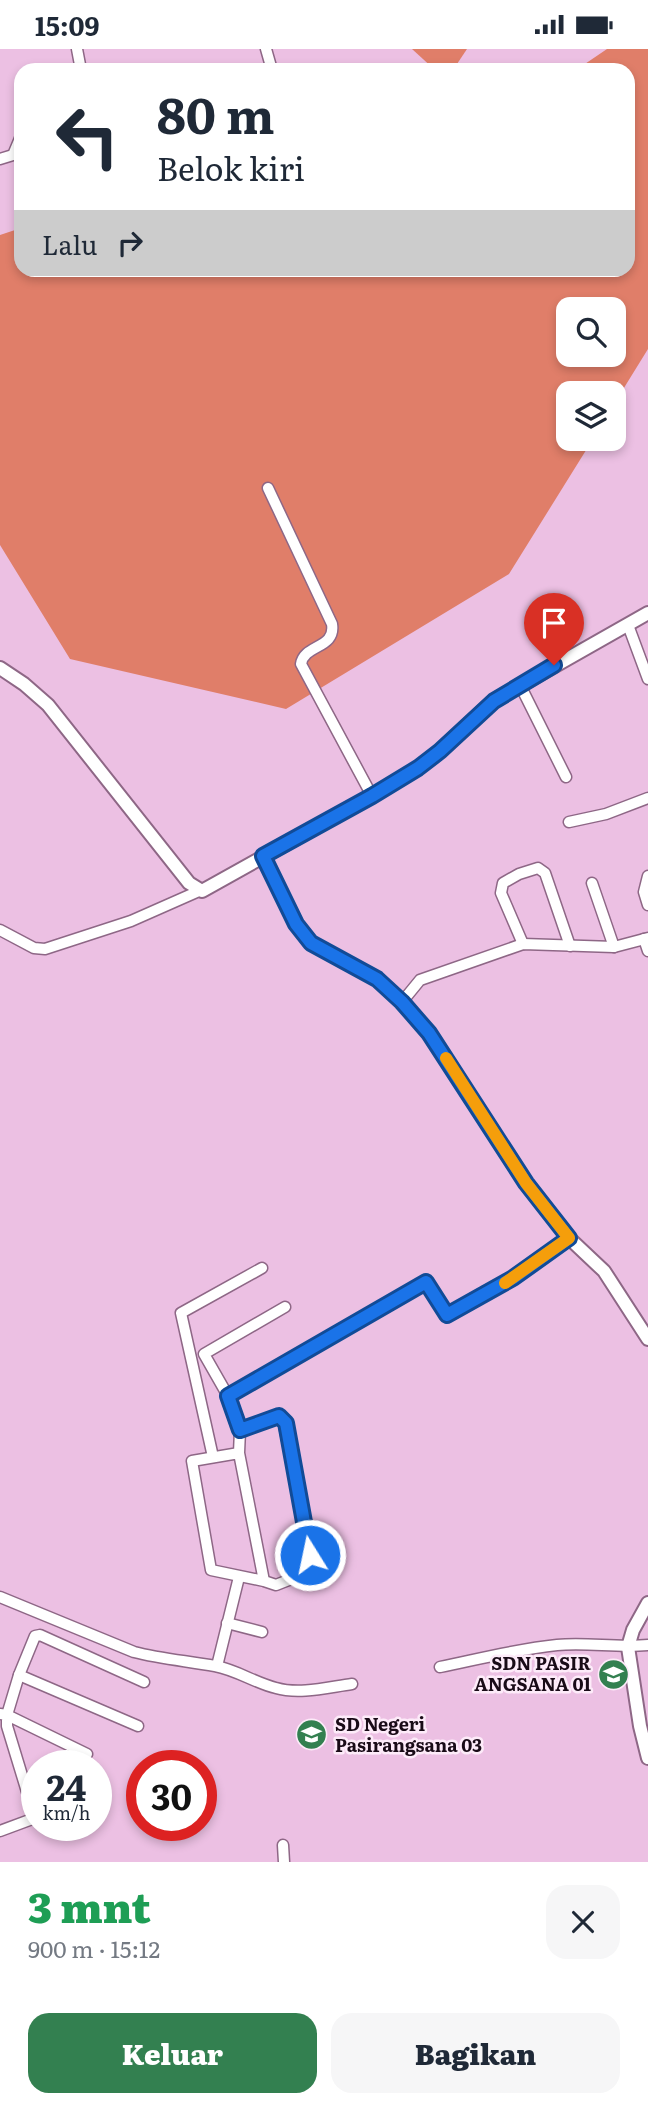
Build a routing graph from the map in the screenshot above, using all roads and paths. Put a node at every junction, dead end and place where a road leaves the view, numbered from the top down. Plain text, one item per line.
1 (268, 488) dead end
2 (648, 613) edge
3 (628, 625) junction
4 (0, 668) edge
5 (648, 679) edge
6 (520, 685) junction
7 (566, 778) dead end
8 (372, 796) junction
9 (648, 798) edge
10 (569, 822) dead end
11 (263, 856) junction
12 (648, 876) edge
13 (593, 883) dead end
14 (199, 891) junction
15 (648, 905) edge
16 (0, 930) edge
17 (646, 938) edge
18 (523, 944) junction
19 (570, 946) junction
20 (614, 947) junction
21 (648, 951) edge
22 (402, 1002) junction
23 (569, 1238) junction
24 (262, 1268) dead end
25 (285, 1307) dead end
26 (648, 1339) edge
27 (187, 1342) junction
28 (204, 1354) junction
29 (228, 1396) junction
30 (240, 1430) junction
31 (239, 1453) junction
32 (213, 1457) junction
33 (239, 1577) junction
34 (264, 1581) junction
35 (0, 1597) edge
36 (648, 1603) edge
37 (228, 1623) junction
38 (262, 1632) dead end
39 (648, 1645) edge
40 (628, 1647) junction
41 (216, 1666) junction
42 (440, 1667) dead end
43 (19, 1675) junction
44 (144, 1682) dead end
45 (352, 1684) dead end
46 (4, 1714) edge
47 (138, 1726) dead end
48 (80, 1750) edge
49 (648, 1758) edge
50 (21, 1770) edge
51 (21, 1823) edge
52 (0, 1831) edge
53 (284, 1845) dead end
54 (284, 1862) edge

1 - 8 street
2 - 3 street
3 - 5 street
3 - 6 street
4 - 14 street
6 - 7 street
6 - 8 street
8 - 11 street
9 - 10 street
11 - 14 street
11 - 22 street
12 - 15 street
13 - 20 street
14 - 16 street
17 - 20 street
17 - 21 street
18 - 19 street
18 - 19 street
18 - 22 street
19 - 20 street
22 - 23 street
23 - 26 street
23 - 29 street
24 - 27 street
25 - 28 street
27 - 28 street
27 - 32 street
28 - 29 street
29 - 30 street
30 - 31 street
30 - 34 street
31 - 32 street
31 - 34 street
32 - 33 street
33 - 34 street
33 - 37 street
35 - 41 street
36 - 40 street
37 - 38 street
37 - 41 street
39 - 40 street
40 - 42 street
40 - 49 street
41 - 45 street
43 - 44 street
43 - 46 street
43 - 47 street
46 - 48 street
46 - 50 street
51 - 52 street
53 - 54 street

